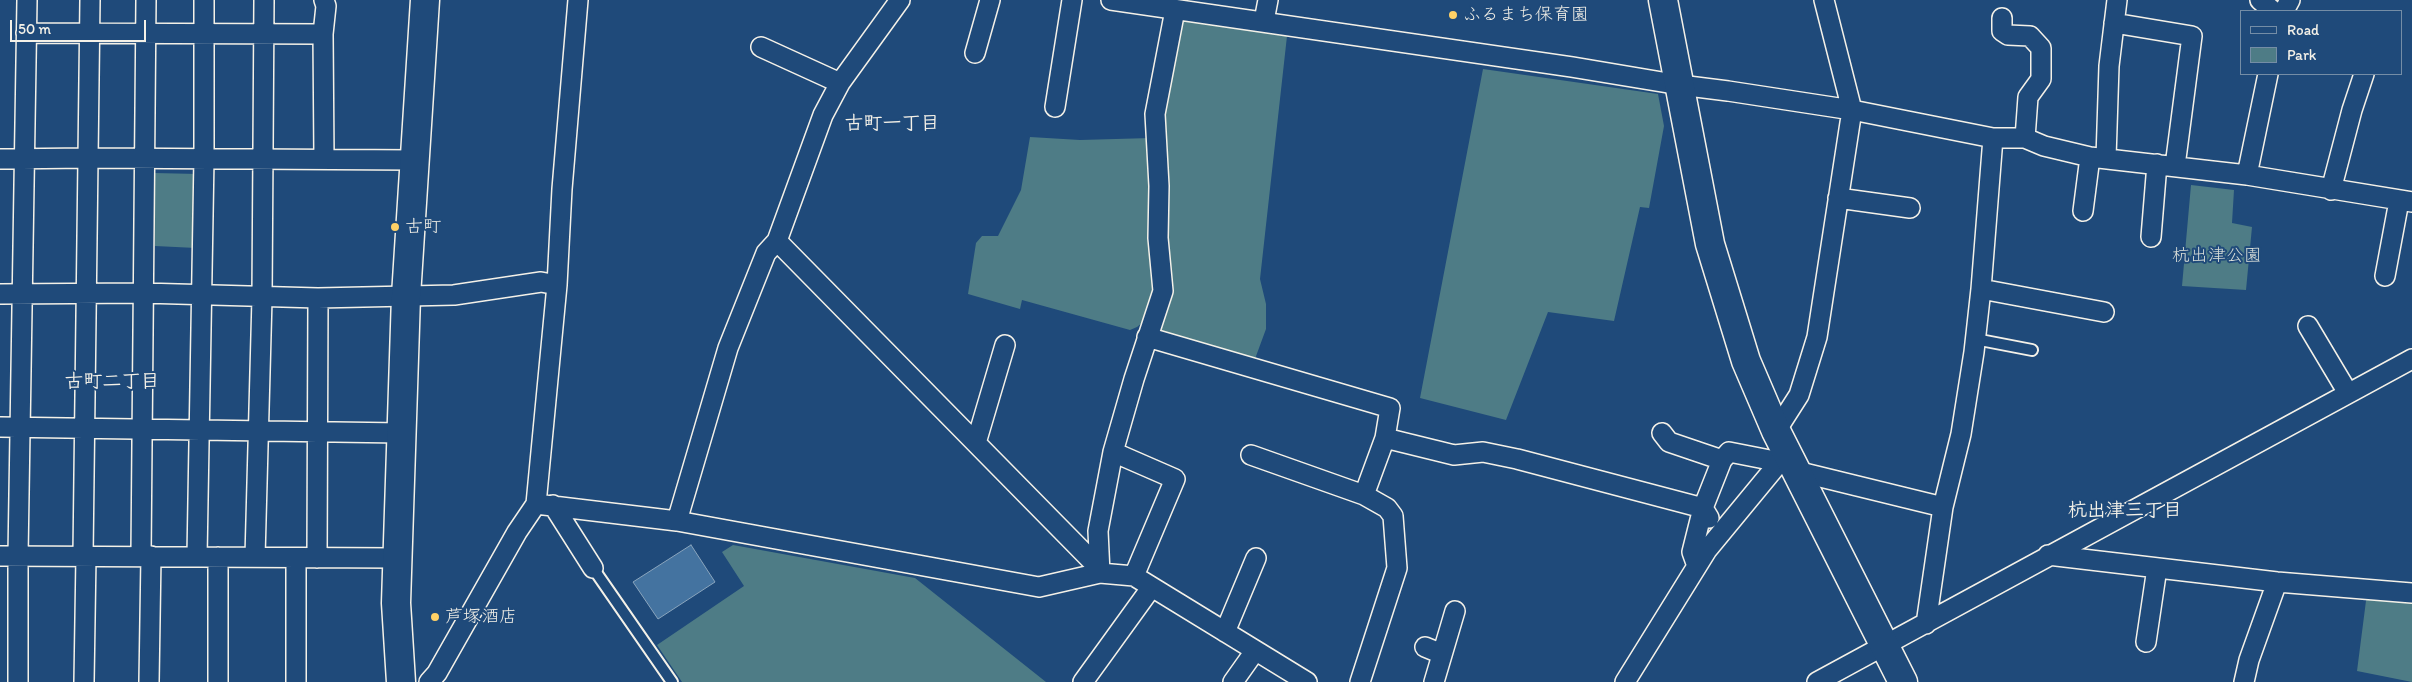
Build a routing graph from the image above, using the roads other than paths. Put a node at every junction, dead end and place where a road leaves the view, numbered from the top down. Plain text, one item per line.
1 (27, 0) edge
2 (90, 0) edge
3 (146, 0) edge
4 (204, 0) edge
5 (264, 0) edge
6 (324, 0) edge
7 (425, 0) edge
8 (578, 0) edge
9 (900, 0) edge
10 (990, 0) edge
11 (1072, 0) edge
12 (1268, 0) edge
13 (1663, 0) edge
14 (1824, 0) edge
15 (2117, 0) edge
16 (2260, 0) edge
17 (1121, 1) edge
18 (1175, 10) junction
19 (2272, 10) edge
20 (2002, 18) dead end
21 (1264, 21) junction
22 (2114, 23) junction
23 (264, 32) junction
24 (26, 33) junction
25 (90, 33) junction
26 (146, 33) junction
27 (204, 34) junction
28 (323, 34) junction
29 (760, 47) dead end
30 (975, 54) dead end
31 (2268, 75) edge
32 (2364, 75) edge
33 (840, 83) junction
34 (1680, 85) junction
35 (1055, 107) dead end
36 (1852, 110) junction
37 (1992, 138) junction
38 (2025, 138) junction
39 (87, 158) junction
40 (145, 158) junction
41 (204, 158) junction
42 (2098, 158) junction
43 (0, 159) edge
44 (23, 159) junction
45 (262, 159) junction
46 (324, 159) junction
47 (415, 160) junction
48 (2166, 165) junction
49 (2247, 175) junction
50 (2331, 190) junction
51 (1838, 198) junction
52 (2405, 202) edge
53 (1910, 208) dead end
54 (2083, 211) dead end
55 (2151, 237) dead end
56 (777, 241) junction
57 (2385, 276) dead end
58 (557, 285) junction
59 (1981, 289) junction
60 (86, 293) junction
61 (143, 293) junction
62 (0, 294) edge
63 (23, 294) junction
64 (201, 296) junction
65 (406, 296) junction
66 (262, 298) junction
67 (318, 298) junction
68 (2104, 312) dead end
69 (2308, 326) dead end
70 (1148, 337) junction
71 (1975, 339) junction
72 (1005, 345) dead end
73 (2032, 350) dead end
74 (2412, 358) edge
75 (2348, 394) junction
76 (0, 427) edge
77 (21, 428) junction
78 (86, 428) junction
79 (142, 428) junction
80 (199, 431) junction
81 (258, 432) junction
82 (318, 432) junction
83 (401, 433) junction
84 (1662, 433) dead end
85 (1384, 438) junction
86 (976, 443) junction
87 (1114, 452) junction
88 (1785, 454) junction
89 (1251, 455) dead end
90 (1722, 460) junction
91 (1364, 495) junction
92 (544, 504) junction
93 (1944, 507) junction
94 (1703, 508) junction
95 (677, 521) junction
96 (1719, 536) junction
97 (9, 556) edge
98 (85, 556) junction
99 (146, 556) junction
100 (2048, 556) junction
101 (197, 557) junction
102 (218, 557) junction
103 (255, 557) junction
104 (296, 558) junction
105 (317, 558) junction
106 (397, 558) junction
107 (1256, 558) dead end
108 (1697, 566) junction
109 (594, 568) joint
110 (2157, 568) junction
111 (1100, 573) junction
112 (1134, 576) junction
113 (2278, 582) junction
114 (1151, 588) junction
115 (2412, 593) edge
116 (1454, 611) dead end
117 (1926, 624) junction
118 (1225, 632) junction
119 (2146, 642) dead end
120 (1884, 646) junction
121 (1424, 647) dead end
122 (1256, 651) junction
123 (1442, 654) junction
124 (18, 682) edge
125 (84, 682) edge
126 (150, 682) edge
127 (218, 682) edge
128 (296, 682) edge
129 (401, 682) edge
130 (429, 682) edge
131 (672, 682) edge
132 (1082, 682) edge
133 (1233, 682) edge
134 (1308, 682) edge
135 (1360, 682) edge
136 (1434, 682) edge
137 (1625, 682) edge
138 (1817, 682) edge
139 (1903, 682) edge
140 (2244, 682) edge

1 - 24 street
2 - 25 street
3 - 26 street
4 - 27 street
5 - 23 street
6 - 28 street
7 - 47 street
8 - 58 street
9 - 33 street
10 - 30 street
11 - 35 street
12 - 21 street
13 - 34 street
14 - 36 street
15 - 22 street
16 - 19 street
17 - 18 street
18 - 21 street
18 - 70 street
20 - 38 street
21 - 34 street
22 - 42 street
22 - 48 street
23 - 27 street
23 - 28 street
23 - 45 street
24 - 25 street
24 - 44 street
25 - 26 street
25 - 39 street
26 - 27 street
26 - 40 street
27 - 41 street
28 - 46 street
29 - 33 street
31 - 49 street
32 - 50 street
33 - 56 street
34 - 36 street
34 - 88 street
36 - 37 street
36 - 51 street
37 - 38 street
37 - 59 street
38 - 42 street
39 - 40 street
39 - 44 street
39 - 60 street
40 - 41 street
40 - 61 street
41 - 45 street
41 - 64 street
42 - 48 street
42 - 54 street
43 - 44 street
44 - 63 street
45 - 46 street
45 - 66 street
46 - 47 street
47 - 65 street
48 - 49 street
48 - 55 street
49 - 50 street
50 - 52 street
51 - 53 street
51 - 88 street
52 - 57 street
56 - 86 street
56 - 95 street
58 - 65 street
58 - 92 street
59 - 68 street
59 - 71 street
60 - 61 street
60 - 63 street
60 - 78 street
61 - 64 street
61 - 79 street
62 - 63 street
63 - 77 street
64 - 66 street
64 - 80 street
65 - 67 street
65 - 83 street
66 - 67 street
66 - 81 street
67 - 82 street
69 - 75 street
70 - 85 street
70 - 87 street
71 - 73 lane
71 - 93 street
72 - 86 street
74 - 75 street
75 - 100 street
76 - 77 street
77 - 78 street
77 - 97 street
78 - 79 street
78 - 98 street
79 - 80 street
79 - 99 street
80 - 81 street
80 - 101 street
81 - 82 street
81 - 103 street
82 - 83 street
82 - 105 street
83 - 106 street
84 - 90 street
85 - 91 street
85 - 94 street
86 - 111 street
87 - 111 street
87 - 112 street
88 - 90 street
88 - 93 street
88 - 96 street
88 - 120 street
89 - 91 street
90 - 94 street
91 - 135 street
92 - 95 street
92 - 109 street
92 - 130 street
93 - 117 street
94 - 96 street
94 - 108 street
95 - 111 street
96 - 108 street
97 - 98 street
97 - 124 street
98 - 99 street
98 - 125 street
99 - 101 street
99 - 126 street
100 - 110 street
100 - 117 street
101 - 102 street
102 - 103 street
102 - 127 street
103 - 104 street
104 - 105 street
104 - 128 street
105 - 106 street
106 - 129 street
107 - 118 street
108 - 137 street
109 - 131 lane
110 - 113 street
110 - 119 street
111 - 112 street
112 - 114 street
113 - 115 street
113 - 140 street
114 - 118 street
114 - 132 street
116 - 123 street
117 - 120 street
118 - 122 street
120 - 138 street
120 - 139 street
121 - 123 street
122 - 133 street
122 - 134 street
123 - 136 street

